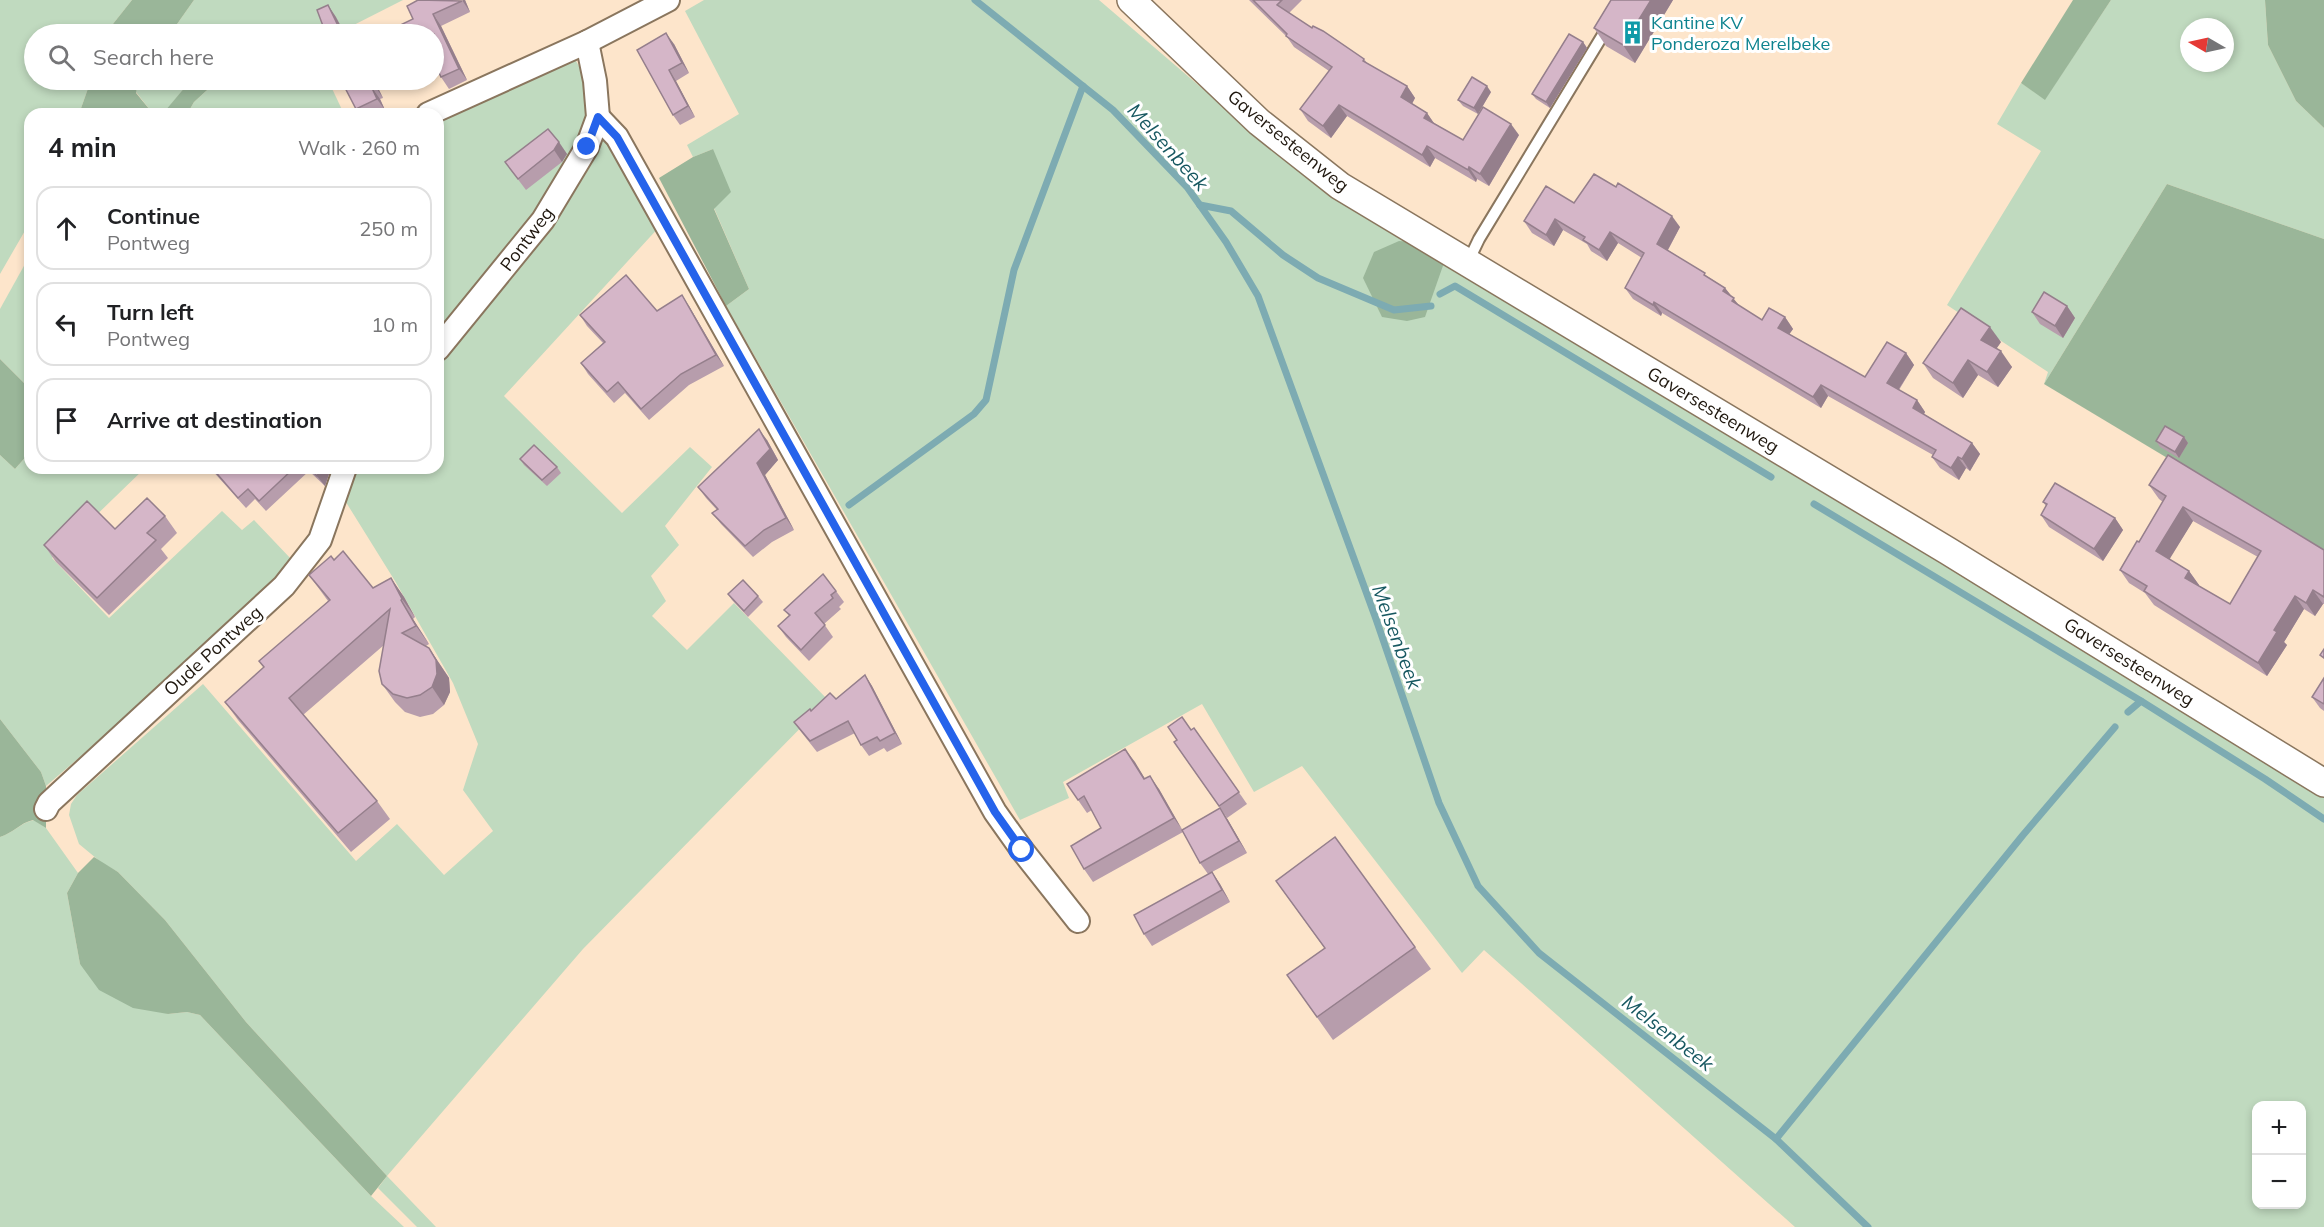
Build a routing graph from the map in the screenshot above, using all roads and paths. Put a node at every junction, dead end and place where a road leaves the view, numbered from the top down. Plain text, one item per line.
1 (668, 0) edge
2 (1131, 0) edge
3 (1613, 20) edge
4 (587, 42) junction
5 (441, 108) edge
6 (598, 117) junction
7 (1468, 263) junction
8 (444, 342) edge
9 (343, 474) edge
10 (2324, 783) edge
11 (46, 809) dead end
12 (1078, 921) dead end

1 - 4 street
2 - 7 street, Gaversesteenweg
3 - 7 lane
4 - 5 street
4 - 6 street, Pontweg
6 - 8 street, Pontweg
6 - 12 street
7 - 10 street, Gaversesteenweg
9 - 11 street, Oude Pontweg

